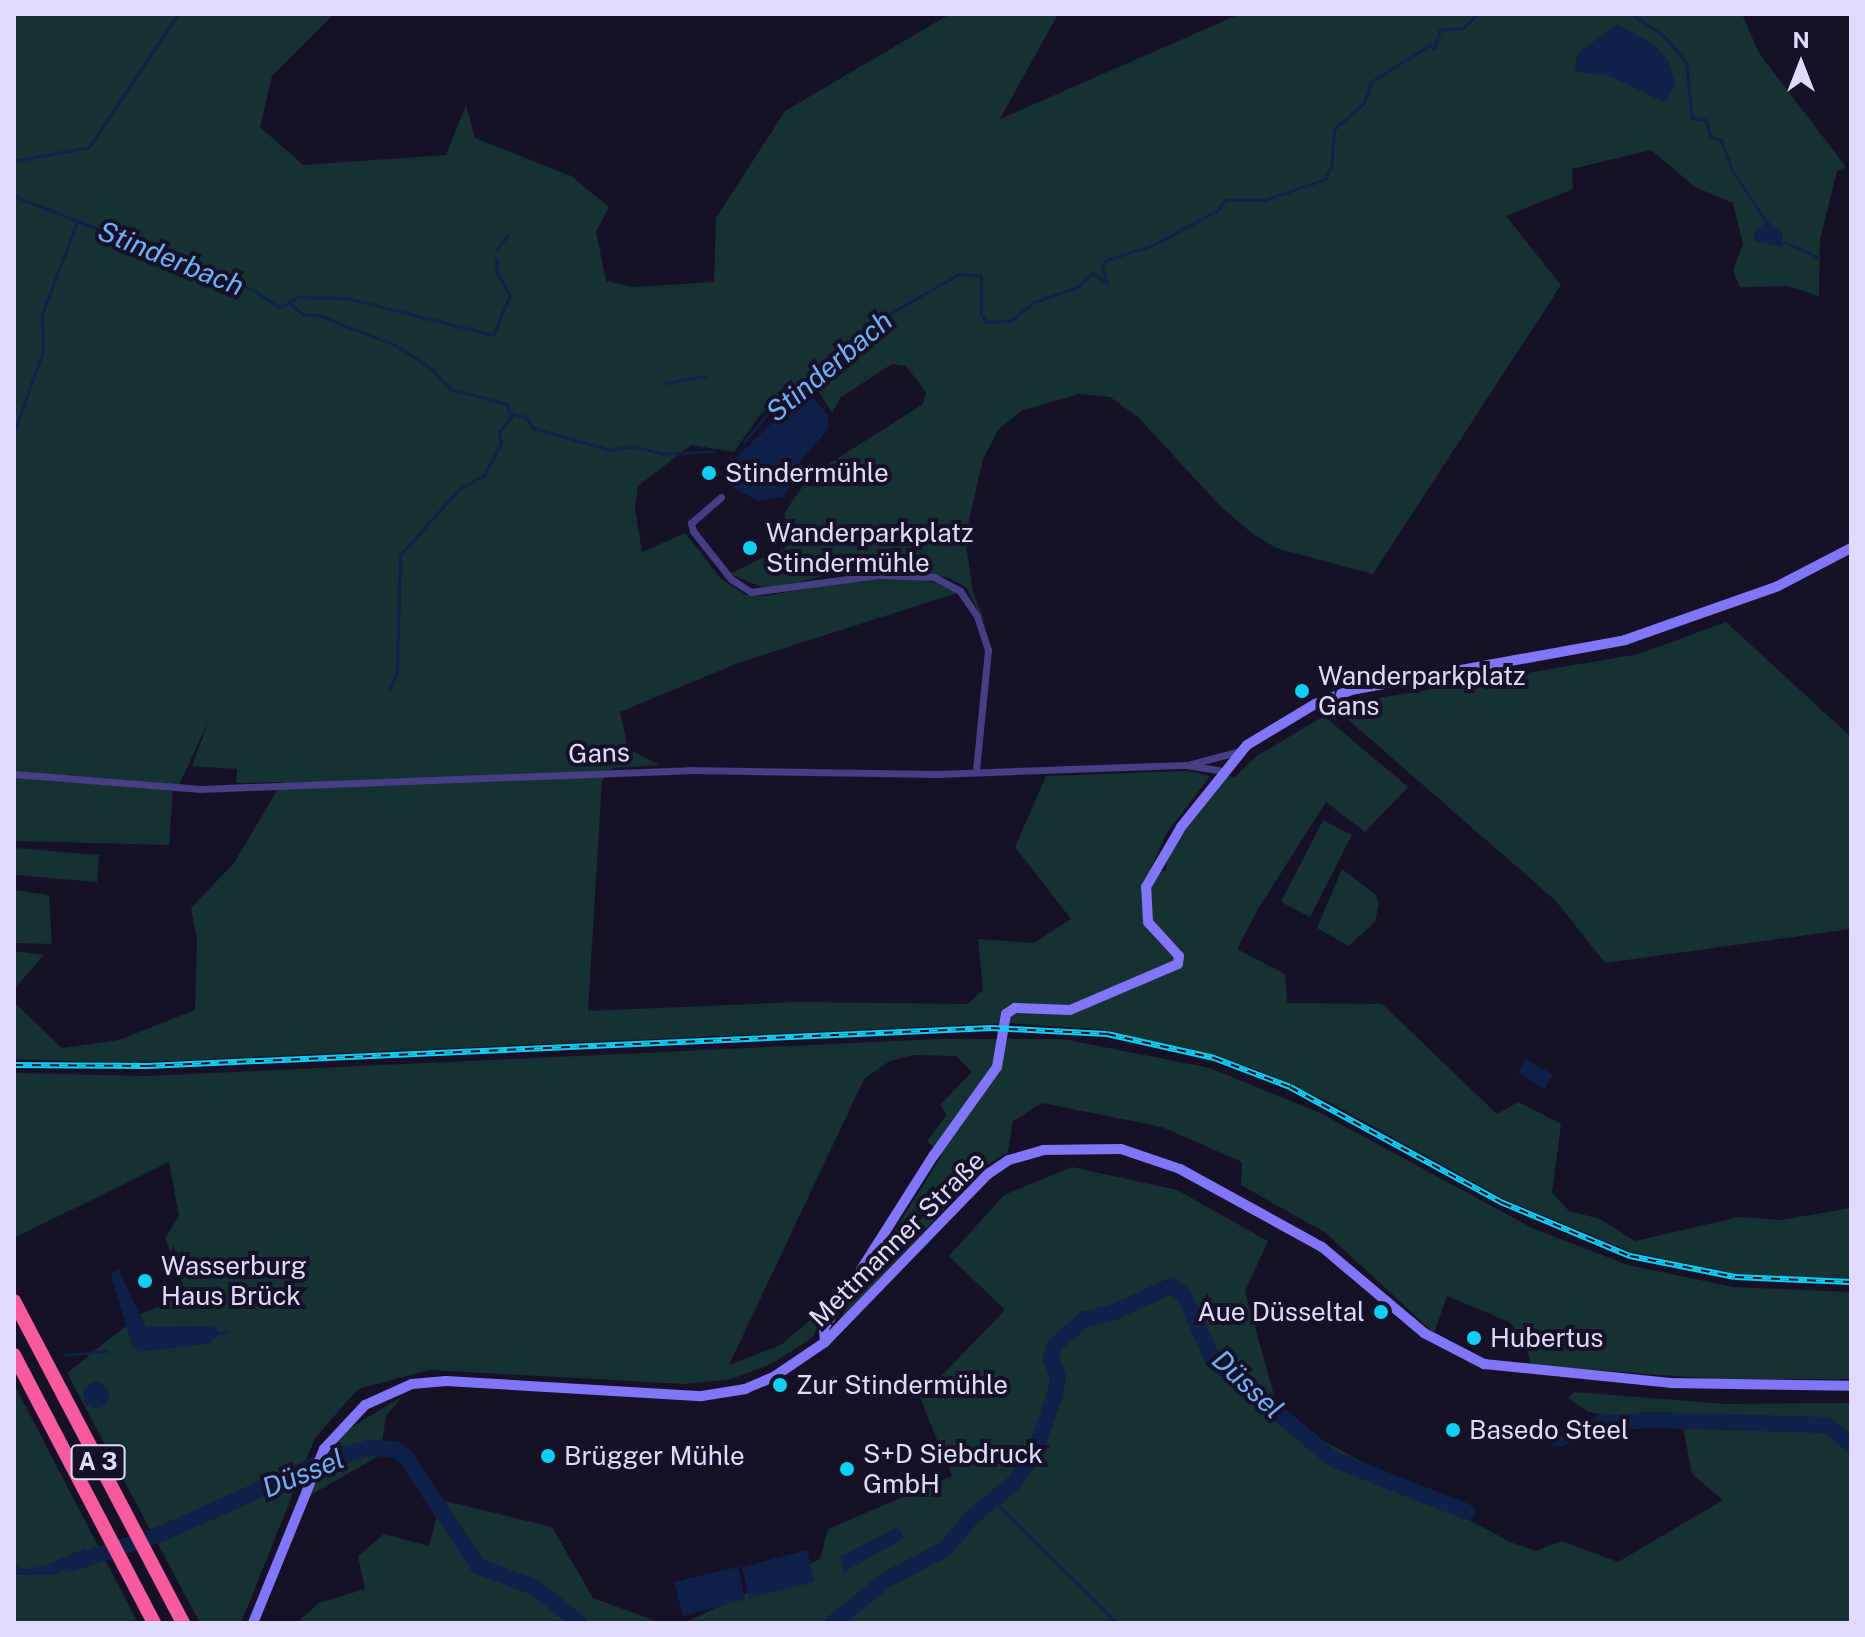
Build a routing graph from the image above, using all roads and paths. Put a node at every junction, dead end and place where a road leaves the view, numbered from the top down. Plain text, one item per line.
1 (721, 497) dead end
2 (1851, 548) edge
3 (1240, 751) junction
4 (1186, 765) junction
5 (976, 771) junction
6 (1222, 771) junction
7 (14, 774) edge
8 (14, 1301) edge
9 (825, 1342) junction
10 (14, 1355) edge
11 (1851, 1386) edge
12 (154, 1623) edge
13 (183, 1623) edge
14 (253, 1623) edge

1 - 5 street
2 - 3 main road
3 - 4 street, Gans
3 - 6 main road
4 - 5 street, Gans
4 - 6 street, Gans
5 - 7 street, Gans
6 - 9 main road
8 - 13 highway, A 3
9 - 11 main road, Mettmanner Straße
9 - 14 main road, Mettmanner Straße
10 - 12 highway, A 3

